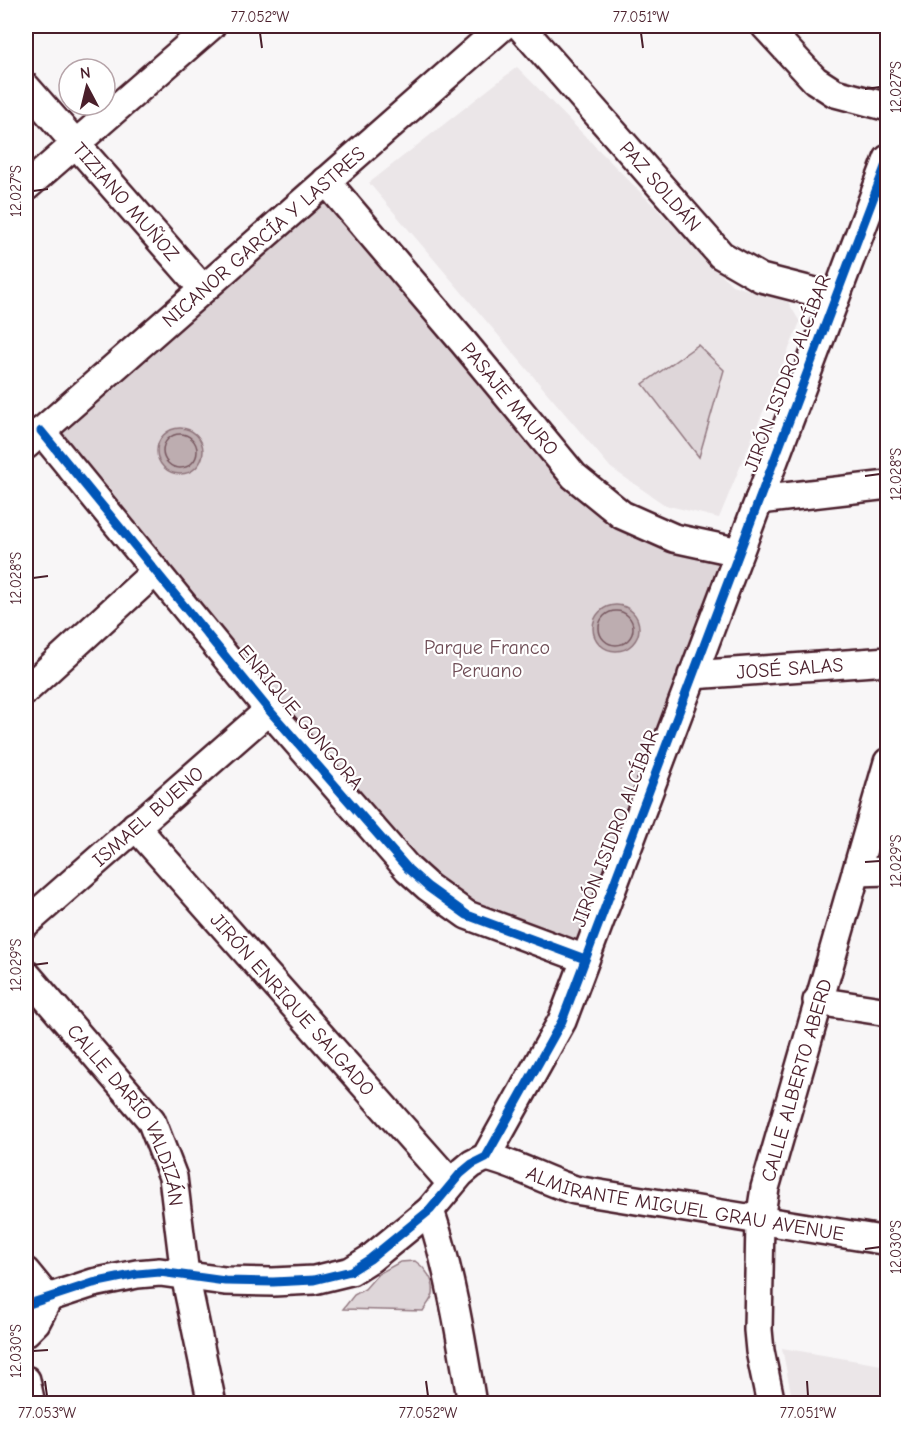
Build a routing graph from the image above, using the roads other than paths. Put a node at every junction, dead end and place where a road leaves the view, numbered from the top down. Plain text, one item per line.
1 (211, 26) edge
2 (502, 26) edge
3 (520, 26) edge
4 (765, 26) edge
5 (26, 87) edge
6 (888, 107) edge
7 (75, 144) junction
8 (888, 159) edge
9 (326, 181) junction
10 (26, 187) edge
11 (203, 289) junction
12 (835, 297) junction
13 (33, 438) edge
14 (888, 485) edge
15 (759, 500) junction
16 (739, 552) junction
17 (156, 571) junction
18 (888, 661) edge
19 (692, 675) junction
20 (26, 690) edge
21 (269, 710) junction
22 (888, 762) edge
23 (135, 826) junction
24 (888, 870) edge
25 (857, 872) junction
26 (26, 923) edge
27 (585, 959) junction
28 (26, 974) edge
29 (817, 1001) junction
30 (888, 1012) edge
31 (486, 1157) junction
32 (451, 1183) junction
33 (430, 1210) junction
34 (760, 1220) junction
35 (888, 1241) edge
36 (26, 1272) edge
37 (185, 1275) junction
38 (37, 1302) edge
39 (26, 1332) edge
40 (26, 1380) edge
41 (30, 1404) edge
42 (212, 1404) edge
43 (472, 1404) edge
44 (771, 1404) edge

1 - 7 street
2 - 9 street, NICANOR GARCÍA Y LASTRES
3 - 12 street, PAZ SOLDÁN
4 - 6 street
5 - 7 street, TIZIANO MUÑOZ
7 - 10 street
7 - 11 street, TIZIANO MUÑOZ
8 - 12 street, JIRÓN ISIDRO ALCÍBAR
9 - 11 street, NICANOR GARCÍA Y LASTRES
9 - 16 street, PASAJE MAURO
11 - 13 street, NICANOR GARCÍA Y LASTRES
12 - 15 street, JIRÓN ISIDRO ALCÍBAR
13 - 17 street, ENRIQUE GONGORA
14 - 15 street
15 - 16 street, JIRÓN ISIDRO ALCÍBAR
16 - 19 street, JIRÓN ISIDRO ALCÍBAR
17 - 20 street
17 - 21 street, ENRIQUE GONGORA
18 - 19 street, JOSÉ SALAS
19 - 27 street, JIRÓN ISIDRO ALCÍBAR
21 - 23 street, ISMAEL BUENO
21 - 27 street, ENRIQUE GONGORA
22 - 25 street, CALLE ALBERTO ABERD
23 - 26 street, ISMAEL BUENO
23 - 32 street, JIRÓN ENRIQUE SALGADO
24 - 25 street
25 - 29 street, CALLE ALBERTO ABERD
27 - 31 street, JIRÓN ISIDRO ALCÍBAR
28 - 37 street, CALLE DARÍO VALDIZÁN
29 - 30 street
29 - 34 street, CALLE ALBERTO ABERD
31 - 32 street, JIRÓN ISIDRO ALCÍBAR
31 - 34 street, ALMIRANTE MIGUEL GRAU AVENUE
32 - 33 street, JIRÓN ISIDRO ALCÍBAR
33 - 37 street, JIRÓN ISIDRO ALCÍBAR
33 - 43 street
34 - 35 street, ALMIRANTE MIGUEL GRAU AVENUE
34 - 44 street, CALLE ALBERTO ABERD
36 - 38 street
37 - 38 street, JIRÓN ISIDRO ALCÍBAR
37 - 42 street, CALLE DARÍO VALDIZÁN
38 - 39 street
40 - 41 street

